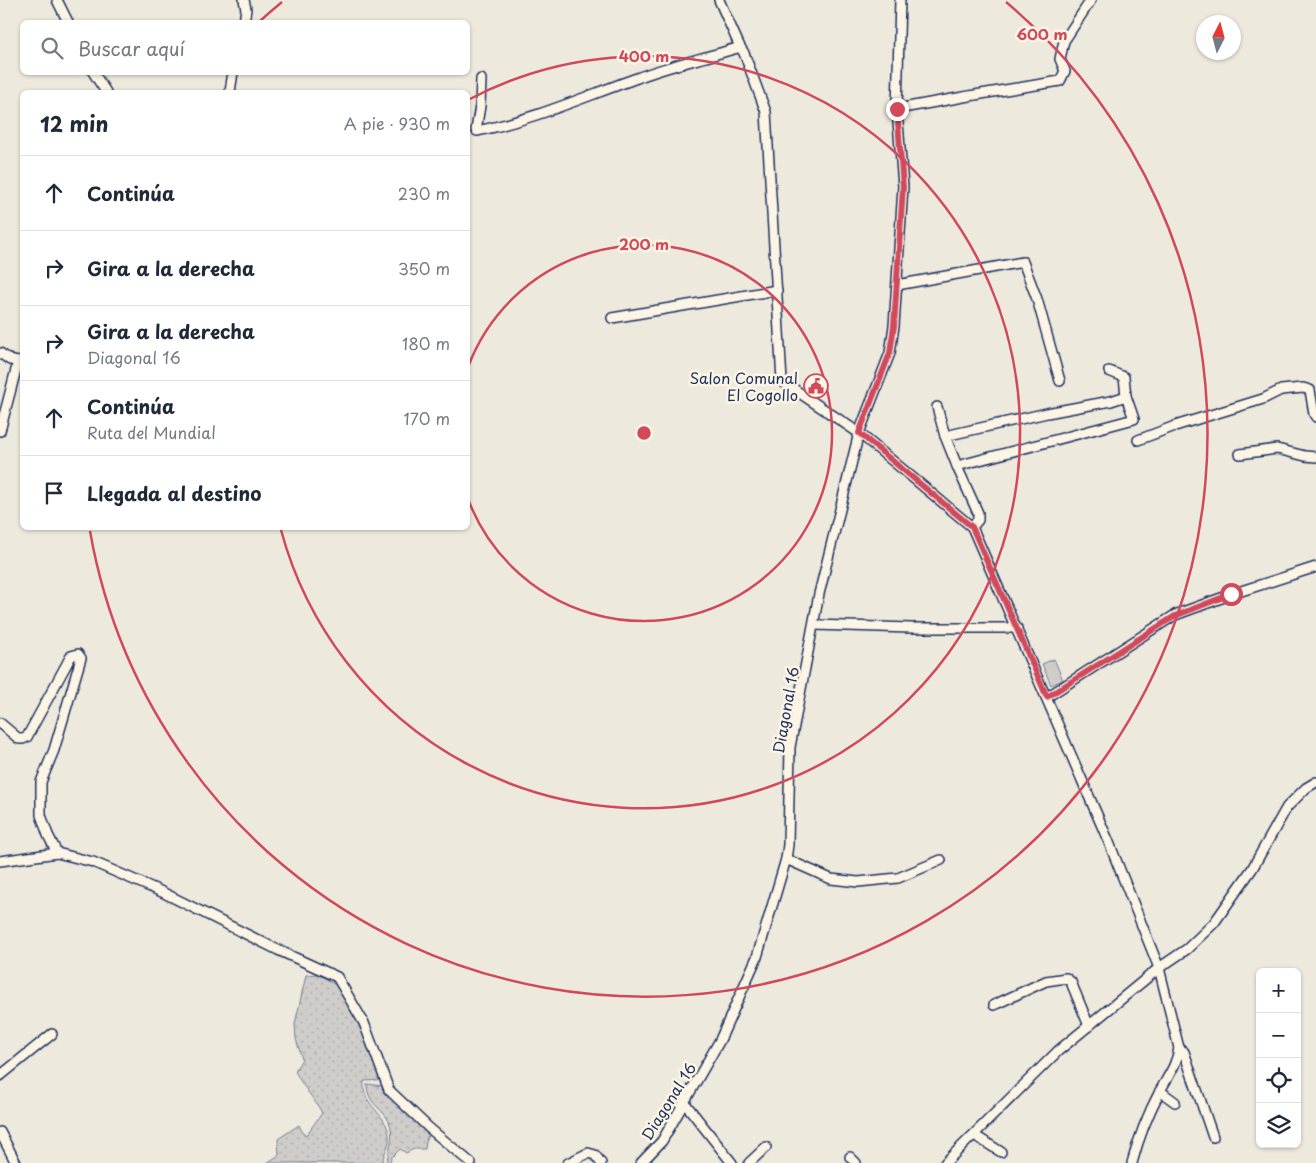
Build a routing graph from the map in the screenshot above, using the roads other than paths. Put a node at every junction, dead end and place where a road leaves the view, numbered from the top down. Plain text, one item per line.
1 (57, 0) edge
2 (244, 0) edge
3 (720, 0) edge
4 (900, 0) edge
5 (1090, 0) edge
6 (67, 20) edge
7 (244, 20) edge
8 (740, 47) junction
9 (95, 75) edge
10 (233, 75) edge
11 (480, 79) dead end
12 (105, 90) edge
13 (230, 90) edge
14 (897, 109) junction
15 (897, 285) junction
16 (777, 290) junction
17 (612, 318) dead end
18 (0, 353) edge
19 (20, 362) edge
20 (1109, 371) dead end
21 (1060, 381) dead end
22 (1126, 396) junction
23 (937, 407) dead end
24 (1316, 417) edge
25 (0, 432) edge
26 (859, 433) junction
27 (945, 436) junction
28 (1138, 440) dead end
29 (1240, 454) dead end
30 (1316, 457) edge
31 (957, 466) junction
32 (972, 527) junction
33 (1316, 567) edge
34 (814, 625) junction
35 (1017, 628) junction
36 (1047, 697) junction
37 (0, 723) edge
38 (1316, 782) edge
39 (57, 853) junction
40 (786, 859) junction
41 (941, 860) dead end
42 (0, 861) edge
43 (1159, 968) junction
44 (994, 1005) dead end
45 (1089, 1026) junction
46 (52, 1034) dead end
47 (1179, 1048) junction
48 (0, 1076) edge
49 (1160, 1091) junction
50 (684, 1102) junction
51 (1176, 1102) dead end
52 (974, 1135) junction
53 (1212, 1137) dead end
54 (1, 1138) edge
55 (766, 1147) dead end
56 (1001, 1152) dead end
57 (16, 1163) edge
58 (471, 1163) edge
59 (568, 1163) edge
60 (601, 1163) edge
61 (641, 1163) edge
62 (732, 1163) edge
63 (749, 1163) edge
64 (945, 1163) edge
65 (1132, 1163) edge

1 - 6 street
2 - 7 street
3 - 8 street
4 - 14 street, Diagonal 16
5 - 14 street
8 - 11 street
8 - 16 street
9 - 12 street
10 - 13 street
14 - 15 street, Diagonal 16
15 - 21 street
15 - 26 street, Diagonal 16
16 - 17 street
16 - 26 street
18 - 19 street
19 - 25 street
20 - 22 street
22 - 27 street
22 - 31 street
23 - 27 street
24 - 28 street
26 - 32 street
26 - 34 street, Diagonal 16
27 - 31 street
29 - 30 street
31 - 32 street
32 - 35 street
33 - 36 street
34 - 35 street
34 - 40 street, Diagonal 16
35 - 36 street
36 - 43 street
37 - 39 street
38 - 43 street
39 - 42 street
39 - 58 street
40 - 41 street
40 - 50 street, Diagonal 16
43 - 45 street
43 - 47 street
44 - 45 street
45 - 52 street
46 - 48 street
47 - 49 street
47 - 53 street
49 - 51 street
49 - 65 street
50 - 61 street, Diagonal 16
50 - 62 street
52 - 56 street
52 - 64 street
54 - 57 street
55 - 63 street
59 - 60 street

